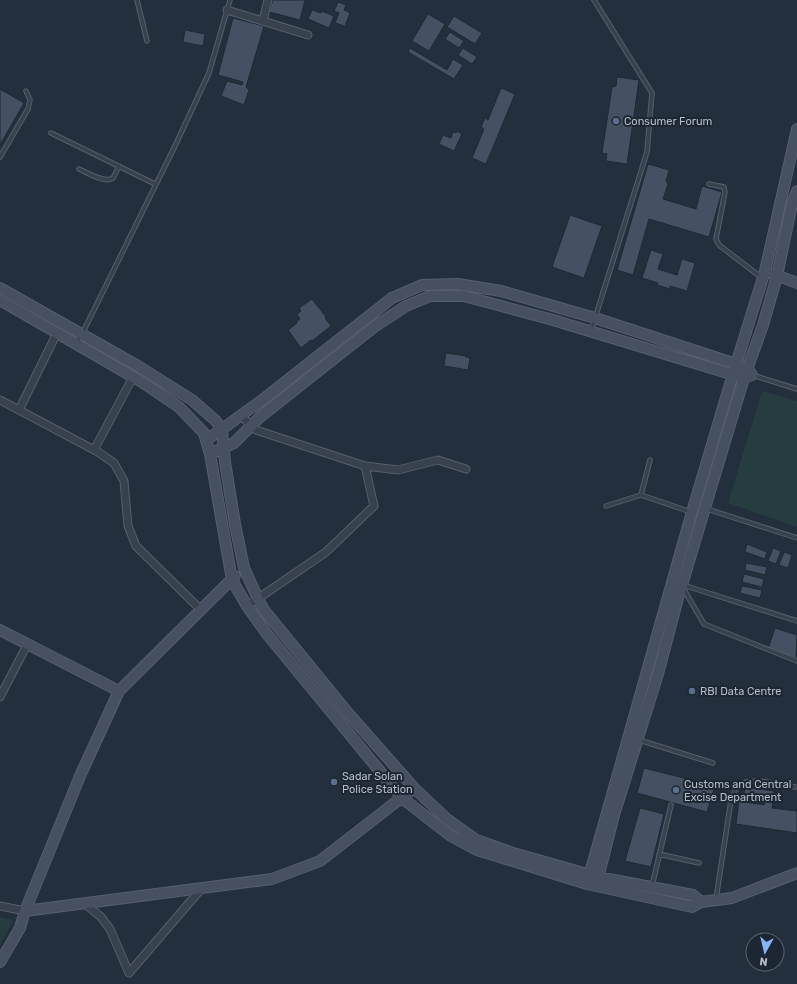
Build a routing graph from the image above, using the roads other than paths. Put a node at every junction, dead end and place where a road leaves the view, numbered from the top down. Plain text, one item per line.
1 (137, 0) edge
2 (230, 0) edge
3 (268, 0) edge
4 (594, 0) edge
5 (227, 10) junction
6 (263, 21) junction
7 (308, 35) dead end
8 (146, 41) dead end
9 (26, 91) dead end
10 (797, 130) edge
11 (51, 133) dead end
12 (0, 157) edge
13 (119, 166) junction
14 (79, 169) dead end
15 (156, 184) junction
16 (709, 184) dead end
17 (797, 191) edge
18 (764, 275) junction
19 (777, 276) junction
20 (797, 283) edge
21 (0, 288) edge
22 (0, 300) edge
23 (595, 318) junction
24 (591, 331) junction
25 (57, 333) junction
26 (82, 334) junction
27 (75, 344) junction
28 (734, 369) junction
29 (748, 374) junction
30 (132, 377) junction
31 (797, 390) edge
32 (0, 400) edge
33 (19, 410) junction
34 (240, 415) junction
35 (251, 426) junction
36 (222, 430) junction
37 (206, 440) junction
38 (224, 448) junction
39 (94, 450) junction
40 (210, 454) junction
41 (650, 460) dead end
42 (365, 466) junction
43 (466, 469) dead end
44 (641, 495) junction
45 (606, 506) dead end
46 (705, 508) junction
47 (692, 512) junction
48 (797, 538) edge
49 (244, 568) junction
50 (232, 580) junction
51 (682, 585) junction
52 (258, 599) junction
53 (247, 606) junction
54 (201, 610) junction
55 (797, 621) edge
56 (0, 630) edge
57 (28, 643) junction
58 (797, 661) edge
59 (119, 691) junction
60 (0, 697) edge
61 (638, 740) junction
62 (713, 763) dead end
63 (795, 787) dead end
64 (414, 788) junction
65 (402, 798) junction
66 (671, 805) dead end
67 (659, 854) junction
68 (699, 863) dead end
69 (797, 872) edge
70 (592, 881) junction
71 (652, 887) junction
72 (202, 888) junction
73 (715, 900) junction
74 (701, 902) junction
75 (84, 903) junction
76 (0, 906) edge
77 (25, 911) junction
78 (0, 962) edge

1 - 8 lane
2 - 5 lane
3 - 6 street
4 - 23 lane
5 - 6 street
5 - 15 lane
6 - 7 street
9 - 12 lane
10 - 18 main road
11 - 13 lane
13 - 14 lane
13 - 15 lane
15 - 26 lane
16 - 18 lane
17 - 19 main road
18 - 19 main road
18 - 28 main road
19 - 20 main road
19 - 29 main road
21 - 26 main road
22 - 25 main road
23 - 24 lane
23 - 28 main road
23 - 34 main road
24 - 28 main road
24 - 35 main road
25 - 27 main road
25 - 33 street
26 - 27 lane
26 - 36 main road
27 - 30 main road
28 - 29 main road
28 - 47 main road
29 - 31 lane
29 - 46 main road
30 - 37 main road
30 - 39 street
32 - 33 street
33 - 39 street
34 - 35 street
34 - 36 main road
35 - 38 main road
35 - 42 street
36 - 37 main road
36 - 38 main road
37 - 40 main road
38 - 40 main road
38 - 49 main road
39 - 54 street
40 - 50 main road
41 - 44 lane
42 - 43 street
42 - 52 street
44 - 45 lane
44 - 47 lane
46 - 48 lane
46 - 51 main road
47 - 70 main road
49 - 50 main road
49 - 52 main road
50 - 53 main road
50 - 54 main road
51 - 55 lane
51 - 58 lane
51 - 61 main road
52 - 53 street
52 - 64 main road
53 - 65 main road
54 - 59 main road
56 - 57 main road
57 - 59 main road
57 - 60 street
59 - 77 main road
61 - 62 lane
61 - 70 main road
63 - 73 lane
64 - 65 main road
64 - 70 main road
65 - 70 main road
65 - 72 main road
66 - 67 lane
67 - 68 lane
67 - 71 lane
69 - 73 main road
70 - 71 main road
70 - 74 main road
71 - 74 main road
72 - 75 main road
72 - 75 street
73 - 74 main road
75 - 77 main road
76 - 77 street
77 - 78 main road

